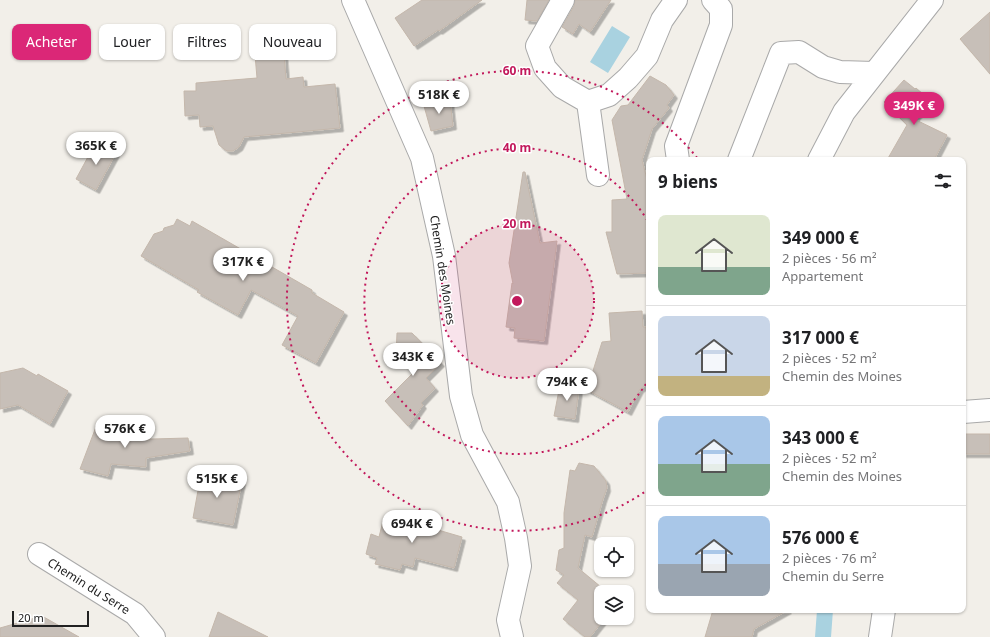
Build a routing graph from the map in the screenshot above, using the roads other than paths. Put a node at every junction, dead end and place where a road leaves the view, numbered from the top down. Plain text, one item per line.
1 (352, 0) edge
2 (563, 0) edge
3 (676, 0) edge
4 (713, 0) edge
5 (932, 0) edge
6 (874, 73) junction
7 (588, 102) junction
8 (678, 157) edge
9 (740, 157) edge
10 (821, 157) edge
11 (598, 175) dead end
12 (990, 410) edge
13 (966, 412) edge
14 (39, 554) dead end
15 (884, 613) edge
16 (154, 637) edge
17 (512, 637) edge
18 (880, 637) edge

1 - 17 street, Chemin des Moines
2 - 7 street
3 - 7 street
4 - 8 street
5 - 6 street
6 - 9 street
6 - 10 street
7 - 11 street
12 - 13 street
14 - 16 street, Chemin du Serre
15 - 18 street

